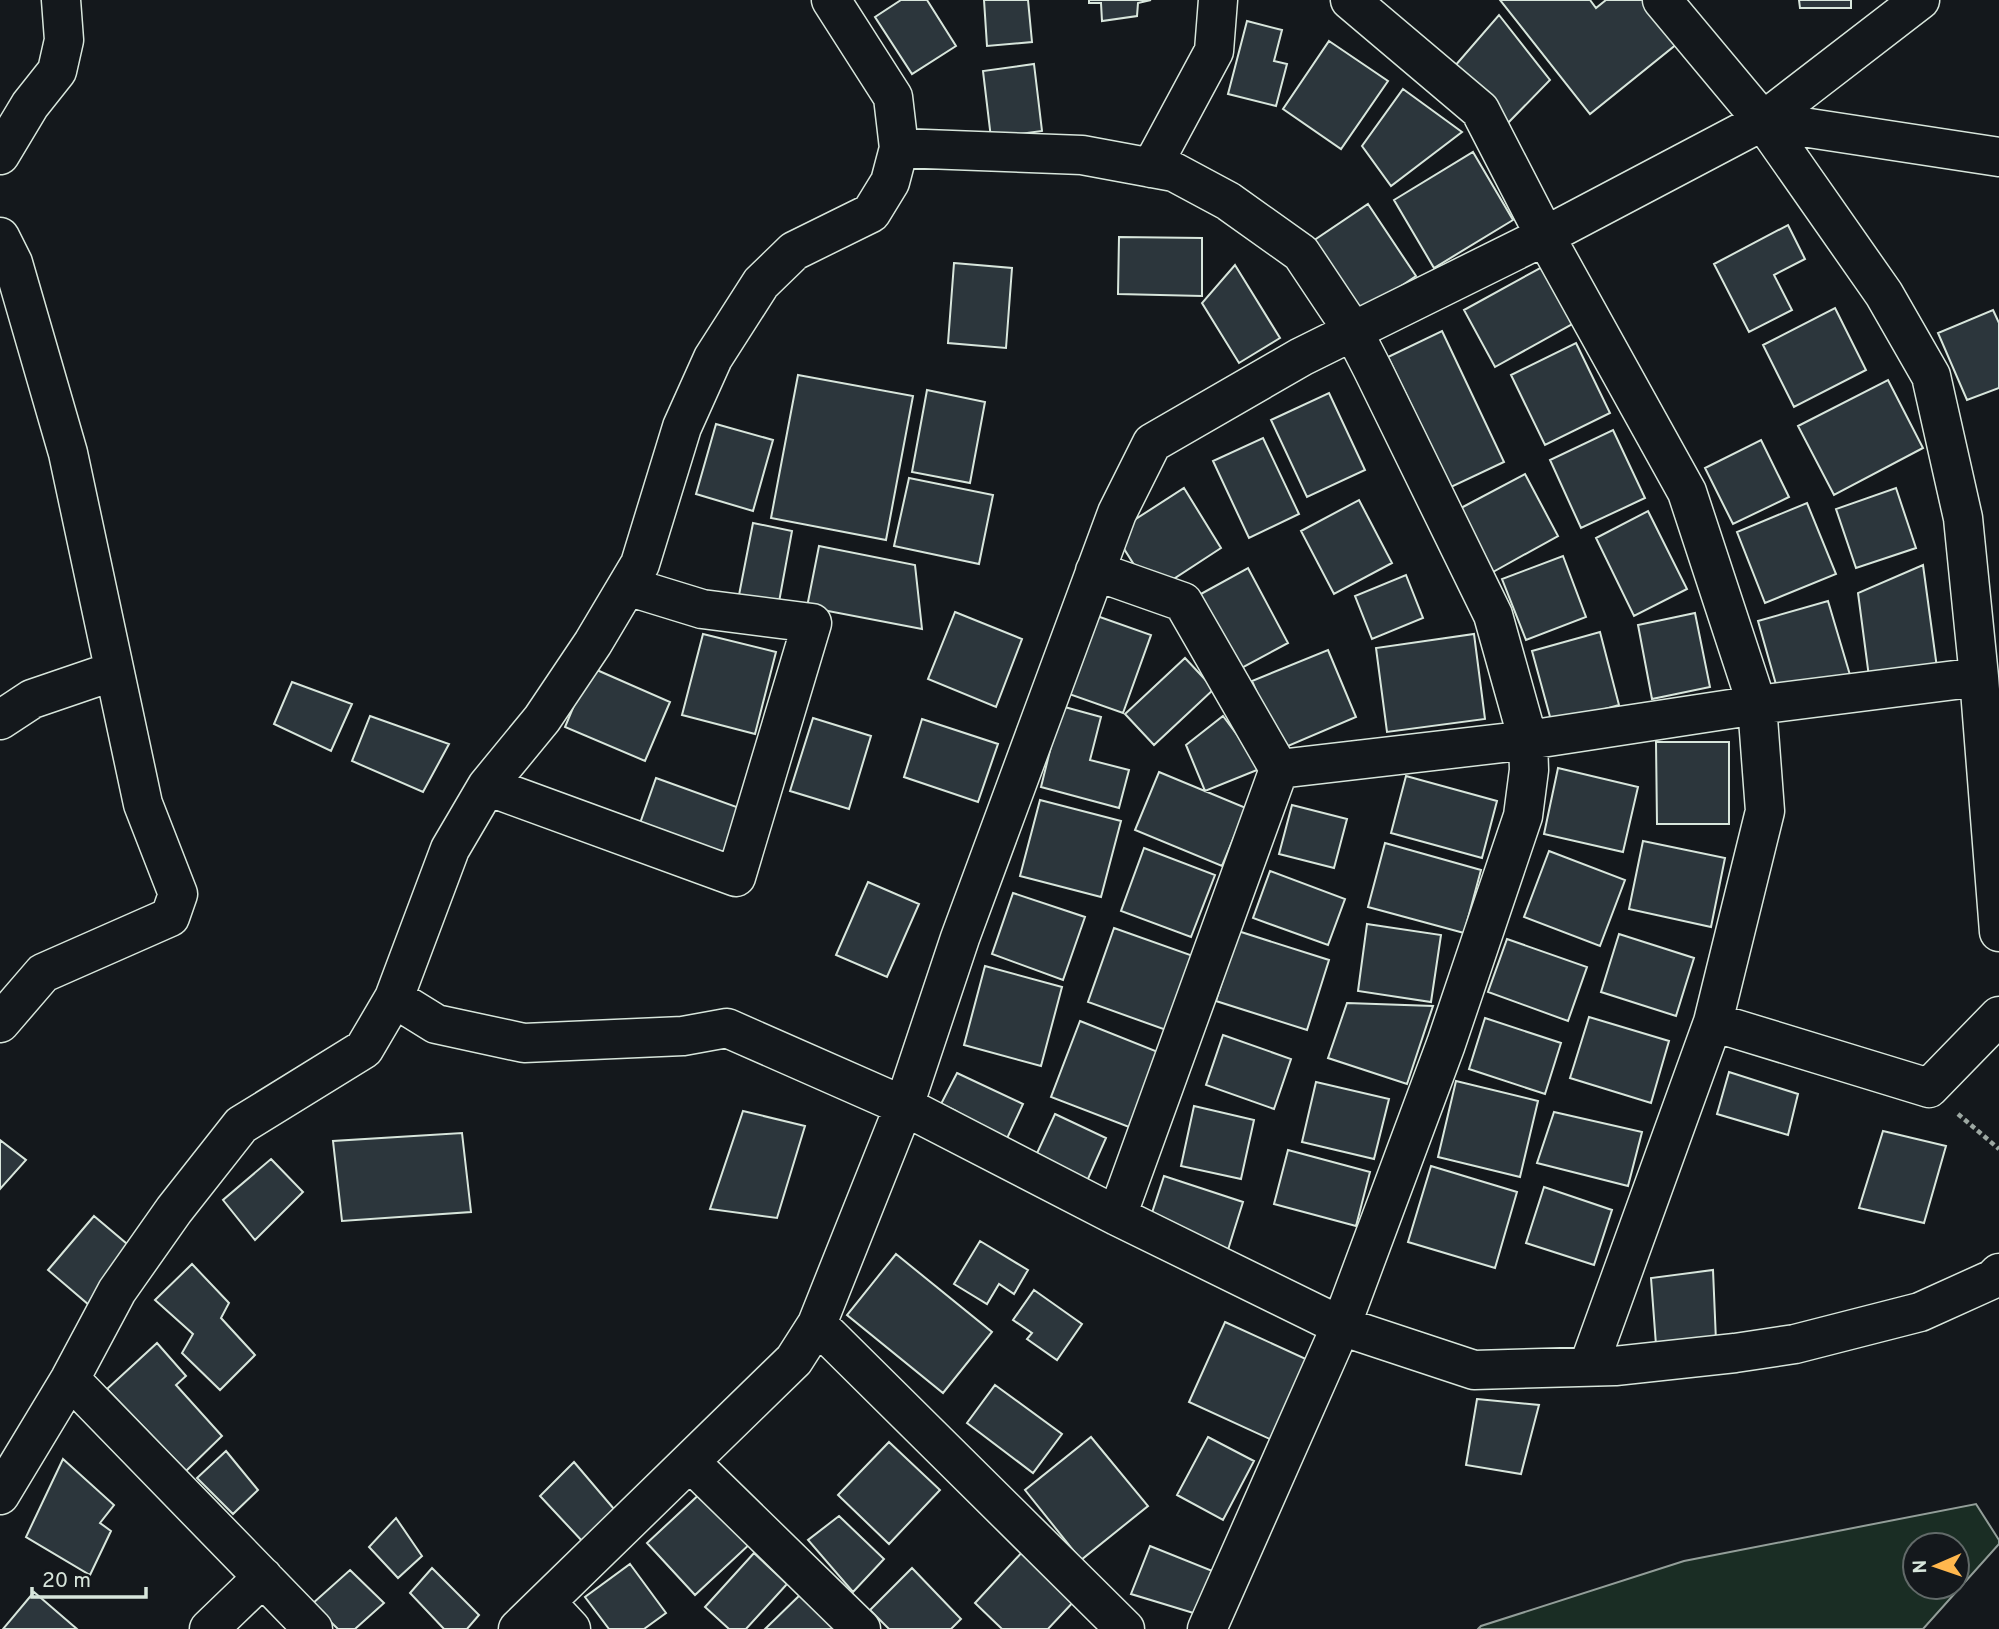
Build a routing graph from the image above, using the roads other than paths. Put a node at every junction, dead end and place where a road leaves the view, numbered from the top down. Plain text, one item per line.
1 (61, 0) edge
2 (831, 0) edge
3 (1218, 0) edge
4 (1350, 0) edge
5 (1662, 0) edge
6 (1912, 3) edge
7 (1763, 121) junction
8 (899, 148) junction
9 (0, 155) edge
10 (1999, 157) edge
11 (1151, 168) junction
12 (1545, 236) junction
13 (0, 237) edge
14 (1353, 331) junction
15 (1096, 571) junction
16 (627, 586) junction
17 (114, 671) junction
18 (1979, 677) junction
19 (1757, 705) junction
20 (0, 720) edge
21 (1528, 740) junction
22 (1279, 769) junction
23 (487, 786) junction
24 (1999, 932) edge
25 (394, 998) junction
26 (1999, 1016) edge
27 (1713, 1022) junction
28 (0, 1023) edge
29 (904, 1106) junction
30 (1117, 1216) junction
31 (1999, 1273) edge
32 (817, 1324) junction
33 (1341, 1326) junction
34 (1589, 1366) junction
35 (70, 1379) junction
36 (690, 1462) junction
37 (0, 1495) edge
38 (263, 1577) junction
39 (546, 1602) junction
40 (209, 1629) edge
41 (313, 1629) edge
42 (518, 1629) edge
43 (572, 1629) edge
44 (861, 1629) edge
45 (1125, 1629) edge
46 (1207, 1629) edge

1 - 9 street
2 - 8 street
3 - 11 street
4 - 12 street
5 - 7 street
6 - 7 street
7 - 10 street
7 - 12 street
7 - 18 street
8 - 11 street
8 - 16 street
11 - 14 street
12 - 14 street
12 - 19 street
13 - 17 street
14 - 15 street
14 - 21 street
15 - 22 street
15 - 29 street
16 - 23 street
16 - 23 street
17 - 20 street
17 - 28 street
18 - 19 street
18 - 24 street
19 - 21 street
19 - 27 street
21 - 22 street
21 - 33 street
22 - 30 street
23 - 25 street
25 - 29 street
25 - 35 street
26 - 27 street
27 - 34 street
29 - 30 street
29 - 32 street
30 - 33 street
31 - 34 street
32 - 36 street
32 - 45 street
33 - 34 street
33 - 46 street
35 - 37 street
35 - 38 street
36 - 39 street
36 - 44 street
38 - 40 street
38 - 41 street
39 - 42 street
39 - 43 street

